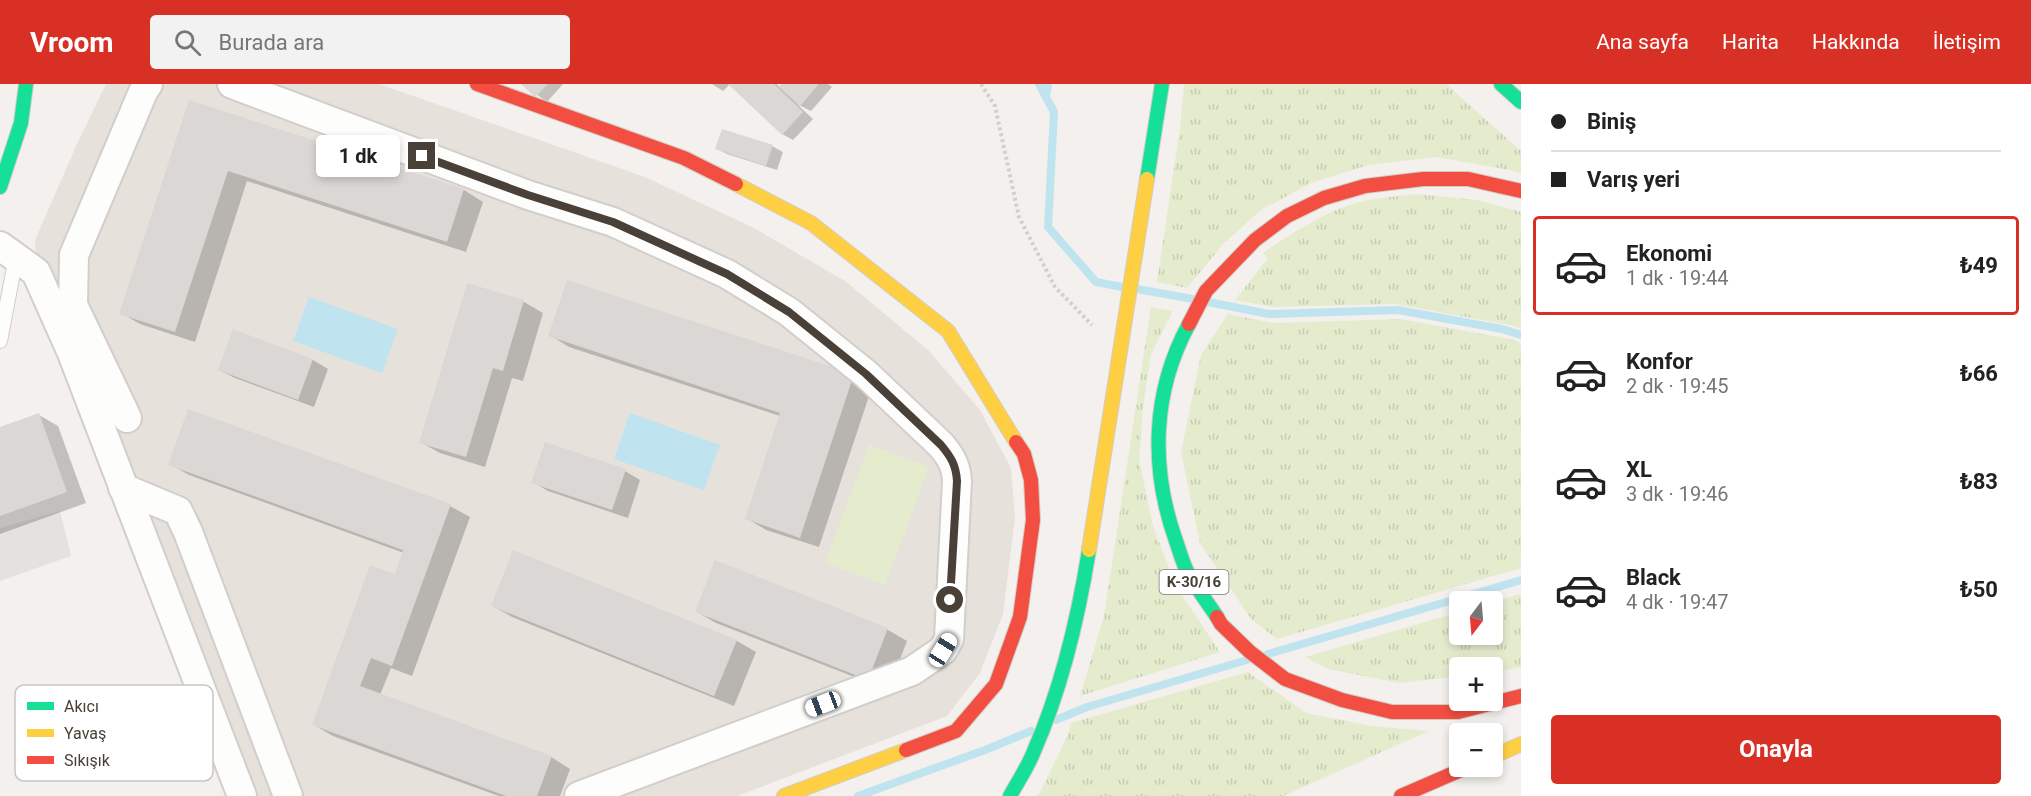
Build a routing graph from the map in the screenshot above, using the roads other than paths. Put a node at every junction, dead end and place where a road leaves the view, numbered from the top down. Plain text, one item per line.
1 (26, 84) edge
2 (148, 84) edge
3 (232, 84) edge
4 (477, 84) edge
5 (1162, 84) edge
6 (1501, 84) edge
7 (1521, 102) edge
8 (0, 187) edge
9 (1521, 191) edge
10 (8, 251) edge
11 (0, 340) edge
12 (127, 418) dead end
13 (123, 488) junction
14 (199, 685) edge
15 (1521, 696) edge
16 (213, 721) edge
17 (1521, 744) edge
18 (1503, 752) edge
19 (1449, 775) edge
20 (242, 796) edge
21 (288, 796) edge
22 (579, 796) edge
23 (784, 796) edge
24 (1010, 796) edge
25 (1401, 796) edge

1 - 8 main road
2 - 12 street
3 - 22 street
4 - 23 main road
5 - 24 main road
6 - 7 main road
9 - 15 main road, K-30/16
10 - 11 lane
10 - 13 street
13 - 14 street
13 - 21 street
16 - 20 street
17 - 18 main road
19 - 25 main road

